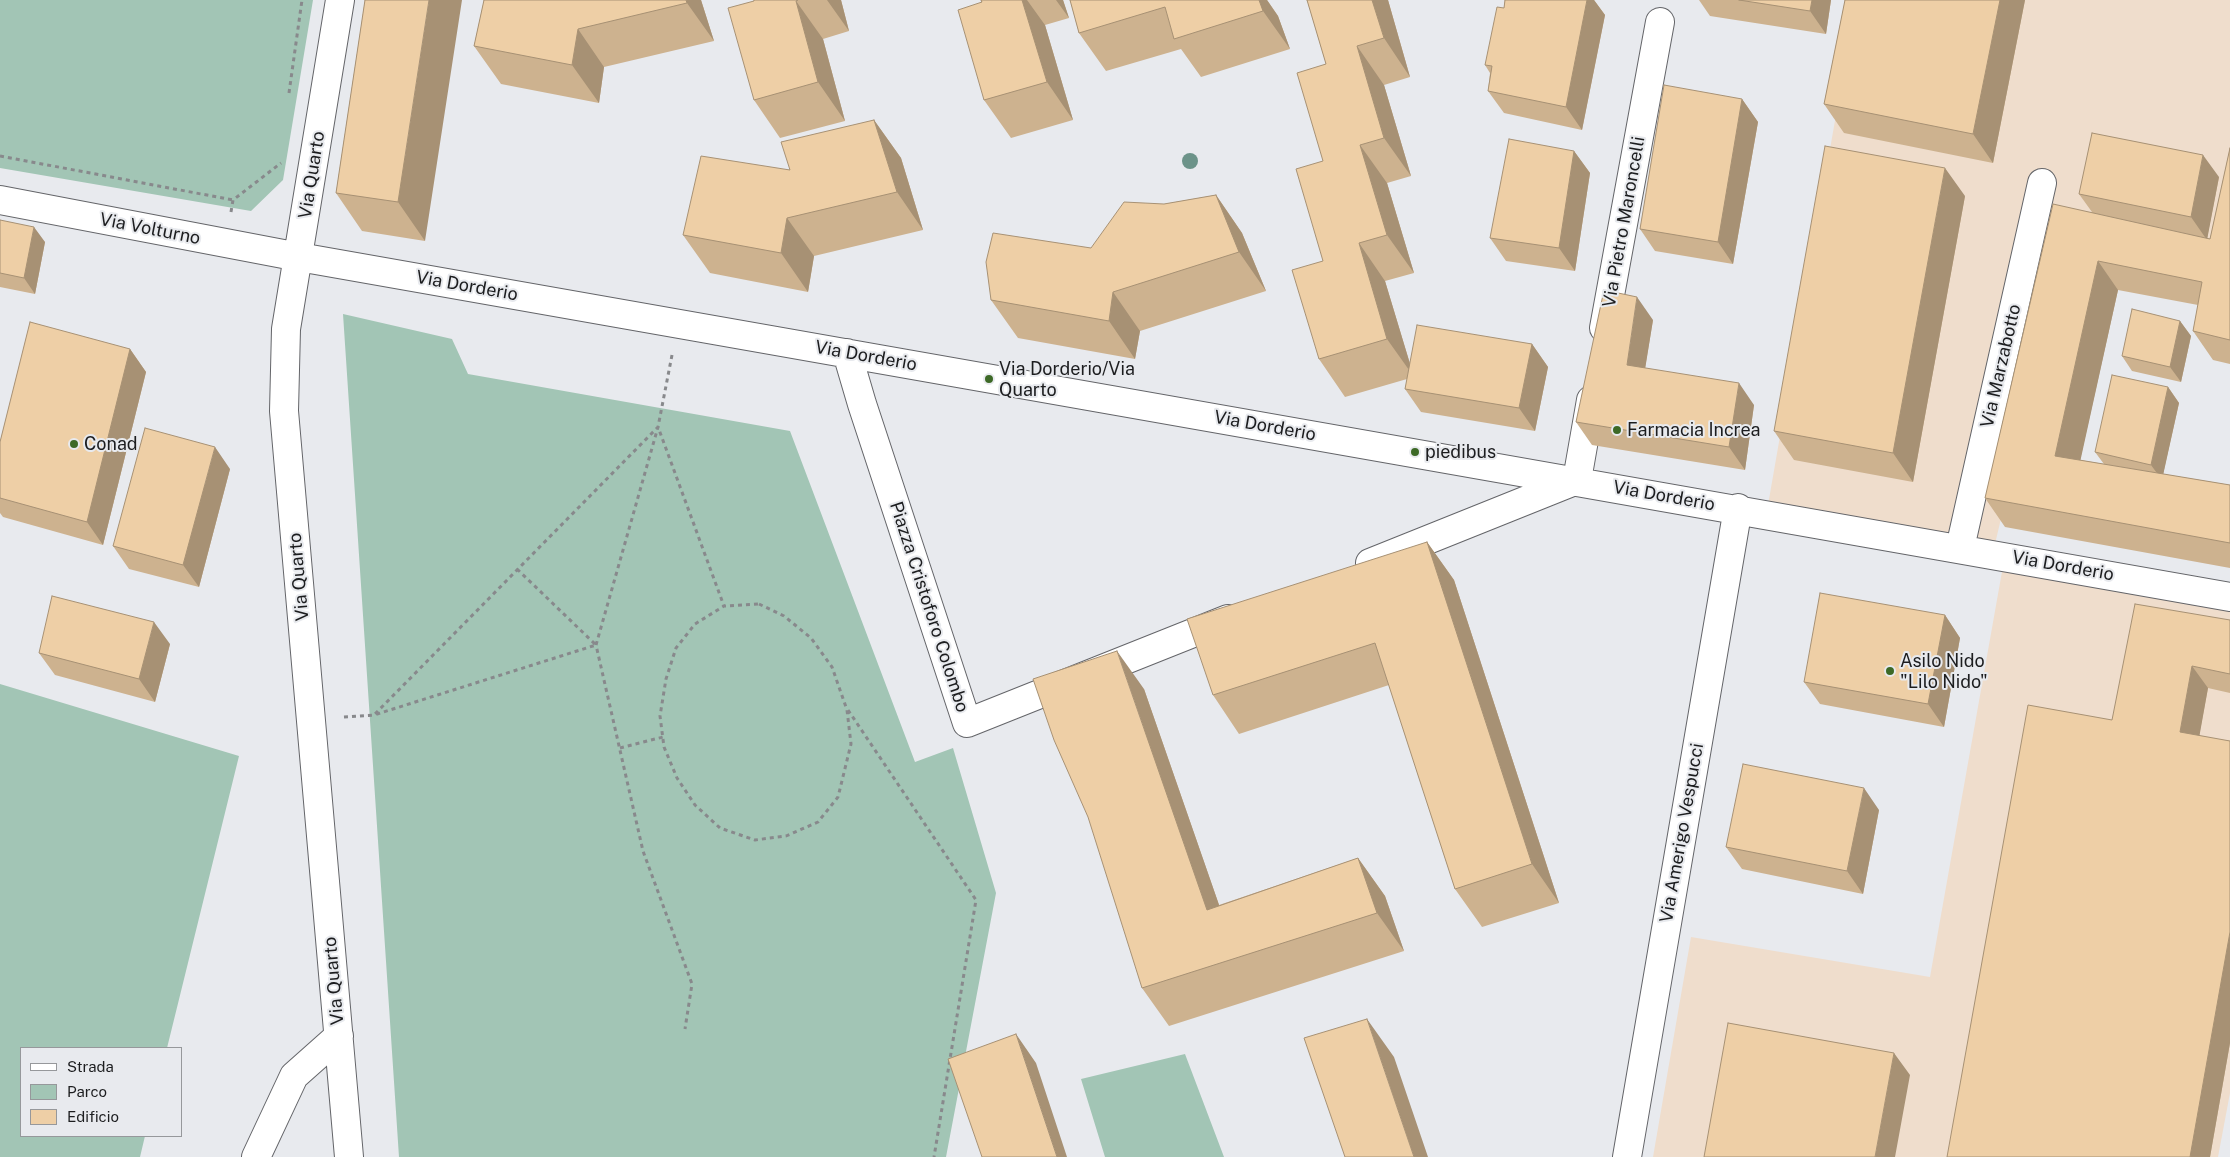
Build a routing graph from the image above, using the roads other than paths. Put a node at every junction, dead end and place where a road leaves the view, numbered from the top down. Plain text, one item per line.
1 (340, 0) edge
2 (1660, 22) dead end
3 (2042, 183) dead end
4 (0, 200) edge
5 (300, 257) junction
6 (847, 352) junction
7 (1577, 480) junction
8 (1738, 508) junction
9 (1960, 548) junction
10 (1346, 572) edge
11 (2230, 597) edge
12 (1254, 609) edge
13 (339, 1036) junction
14 (256, 1157) edge
15 (349, 1157) edge
16 (1627, 1157) edge

1 - 5 street, Via Quarto
2 - 7 street, Via Pietro Maroncelli
3 - 9 street, Via Marzabotto
4 - 5 street, Via Volturno
5 - 6 street, Via Dorderio
5 - 13 street, Via Quarto
6 - 7 street, Via Dorderio
6 - 12 street, Piazza Cristoforo Colombo
7 - 8 street, Via Dorderio
7 - 10 street
8 - 9 street, Via Dorderio
8 - 16 street, Via Amerigo Vespucci
9 - 11 street, Via Dorderio
13 - 14 street
13 - 15 street, Via Quarto

